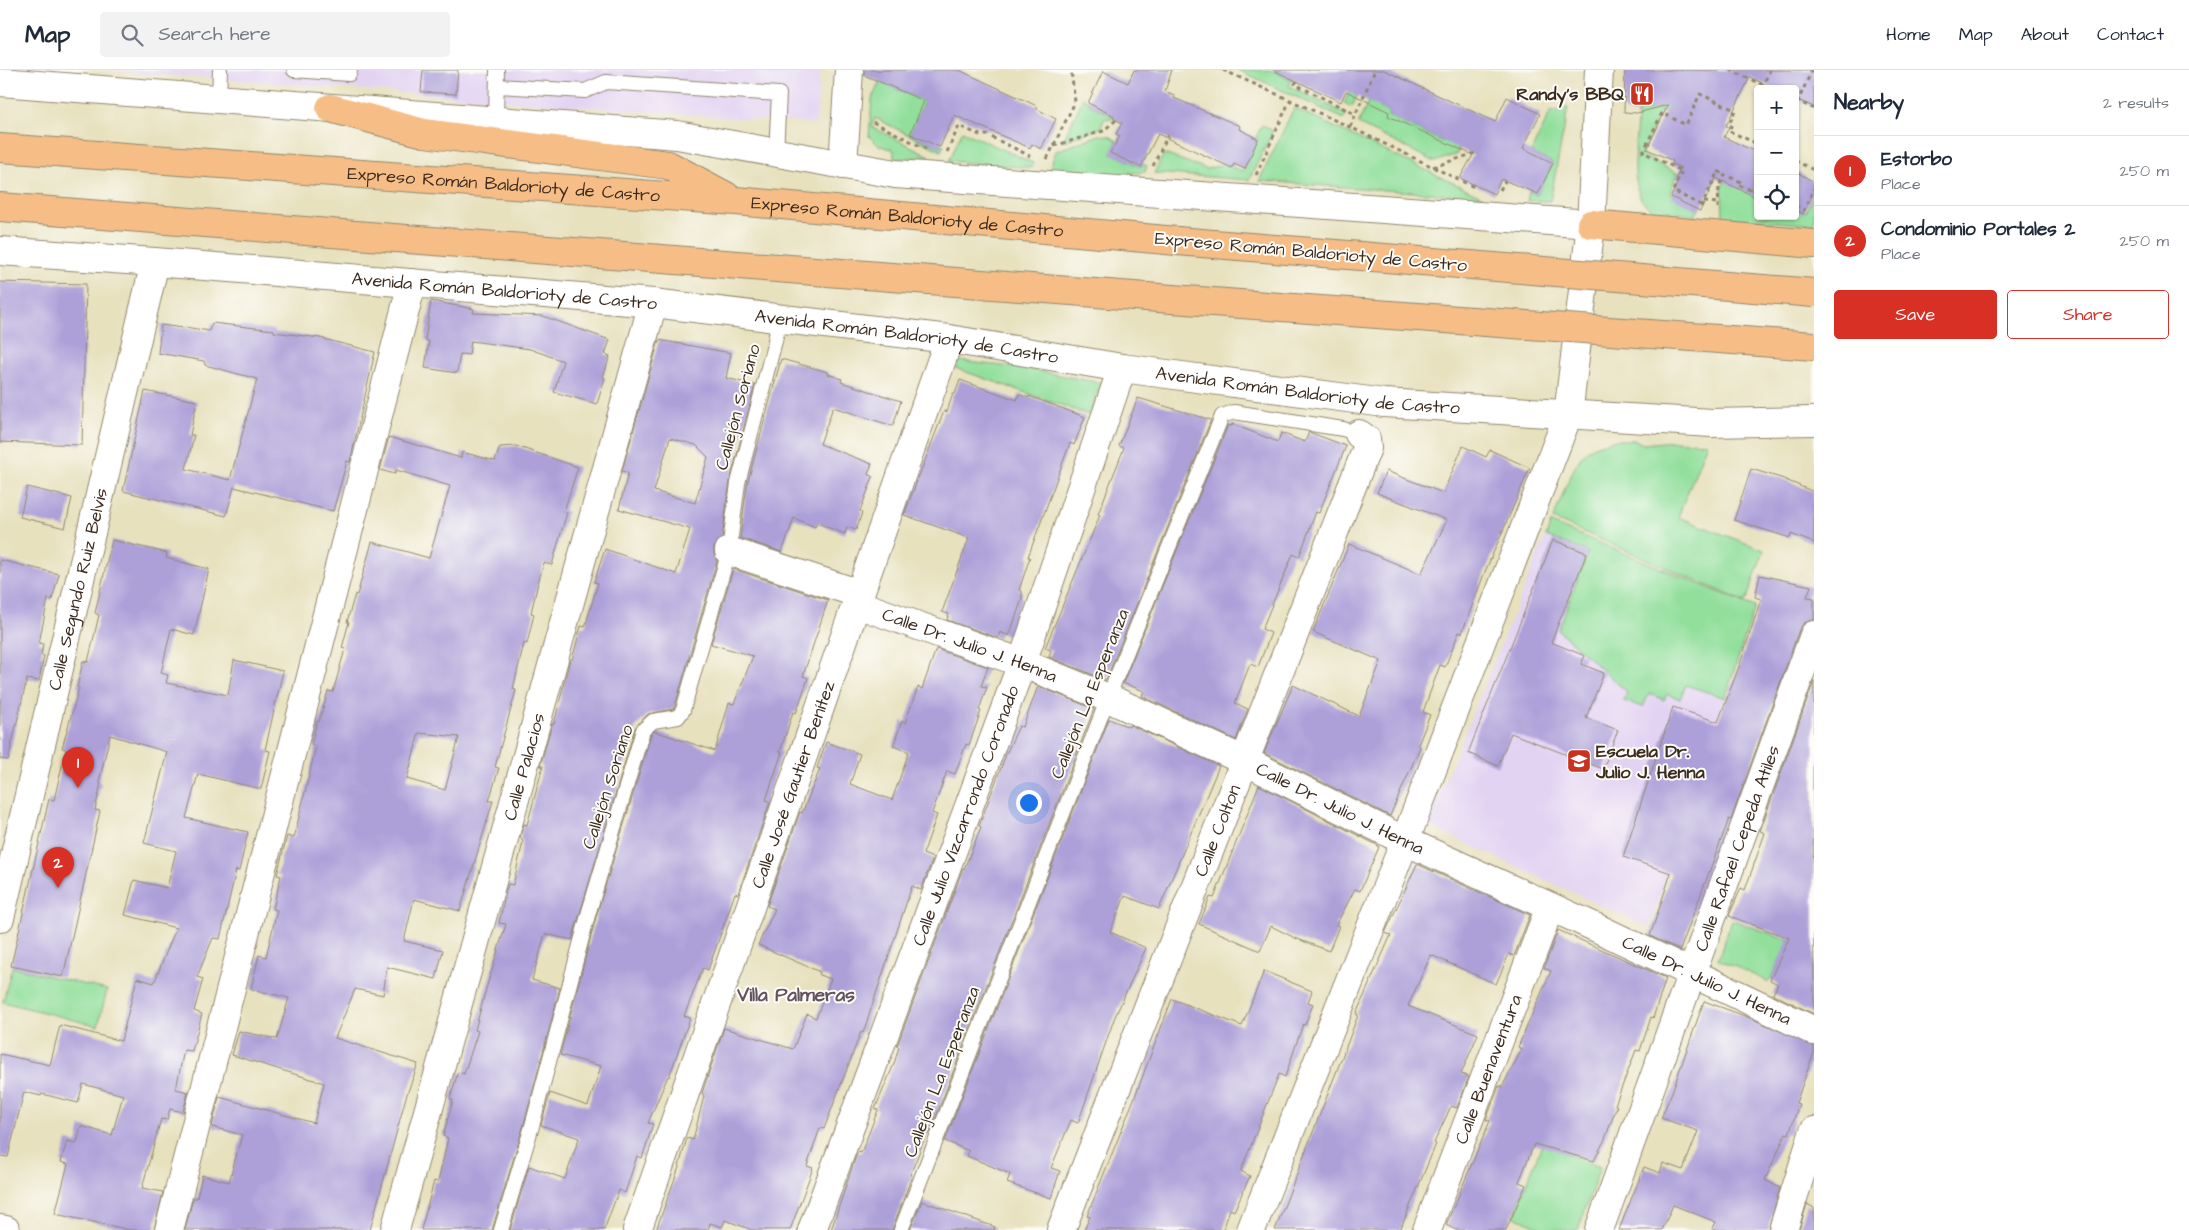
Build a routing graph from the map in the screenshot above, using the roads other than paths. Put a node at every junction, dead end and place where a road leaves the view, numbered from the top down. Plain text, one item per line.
1 (220, 70) edge
2 (294, 70) edge
3 (350, 70) edge
4 (498, 70) edge
5 (849, 70) edge
6 (1599, 70) edge
7 (0, 82) edge
8 (497, 86) junction
9 (219, 99) junction
10 (330, 108) junction
11 (496, 121) junction
12 (0, 148) edge
13 (776, 153) junction
14 (843, 165) junction
15 (736, 201) junction
16 (0, 206) edge
17 (1591, 224) junction
18 (1814, 244) edge
19 (0, 251) edge
20 (155, 262) junction
21 (412, 283) junction
22 (1814, 293) edge
23 (653, 303) junction
24 (778, 320) junction
25 (949, 339) junction
26 (1814, 346) edge
27 (1122, 368) junction
28 (1568, 414) junction
29 (1814, 420) edge
30 (1360, 434) joint
31 (729, 551) junction
32 (859, 599) junction
33 (1814, 635) edge
34 (1022, 663) junction
35 (1108, 698) junction
36 (1245, 760) junction
37 (1405, 841) junction
38 (1550, 907) junction
39 (0, 918) edge
40 (1692, 972) junction
41 (1814, 1031) edge
42 (1814, 1131) edge
43 (0, 1229) edge
44 (6, 1230) edge
45 (169, 1230) edge
46 (395, 1230) edge
47 (501, 1230) edge
48 (637, 1230) edge
49 (812, 1230) edge
50 (901, 1230) edge
51 (1061, 1230) edge
52 (1251, 1230) edge
53 (1427, 1230) edge
54 (1598, 1230) edge
55 (1783, 1230) edge

1 - 9 lane
2 - 3 lane
4 - 8 lane
5 - 14 street
6 - 17 street
7 - 9 street
8 - 11 lane
8 - 13 lane
9 - 10 street
10 - 11 street
10 - 15 highway
11 - 13 street
12 - 15 highway, Expreso Román Baldorioty de Castro
13 - 14 street
14 - 17 street
15 - 22 highway, Expreso Román Baldorioty de Castro, bridge
16 - 26 highway, bridge
17 - 18 highway
17 - 28 street
19 - 20 street, Avenida Román Baldorioty de Castro
20 - 21 street, Avenida Román Baldorioty de Castro
20 - 39 street, Calle Segundo Ruiz Belvis
21 - 23 street, Avenida Román Baldorioty de Castro
21 - 45 street
23 - 24 street, Avenida Román Baldorioty de Castro
23 - 46 street, Calle Palacios
24 - 25 street, Avenida Román Baldorioty de Castro
24 - 31 lane, Callejón Soriano
25 - 27 street, Avenida Román Baldorioty de Castro
25 - 32 street, Calle José Gautier Benítez
27 - 28 street, Avenida Román Baldorioty de Castro
27 - 34 street, Calle Julio Vizcarrondo Coronado
28 - 29 street, Avenida Román Baldorioty de Castro
28 - 37 street
30 - 35 lane, Callejón La Esperanza
30 - 36 street, Calle Colton
31 - 32 street, Calle Dr. Julio J. Henna
31 - 47 lane, Callejón Soriano
32 - 34 street, Calle Dr. Julio J. Henna
32 - 48 street, Calle José Gautier Benítez
33 - 40 street, Calle Rafael Cepeda Atiles
34 - 35 street, Calle Dr. Julio J. Henna
34 - 49 street, Calle Julio Vizcarrondo Coronado
35 - 36 street, Calle Dr. Julio J. Henna
35 - 50 lane, Callejón La Esperanza
36 - 37 street, Calle Dr. Julio J. Henna
36 - 51 street, Calle Colton
37 - 38 street, Calle Dr. Julio J. Henna
37 - 52 street
38 - 40 street, Calle Dr. Julio J. Henna
38 - 53 street, Calle Buenaventura
40 - 41 street, Calle Dr. Julio J. Henna
40 - 54 street, Calle Rafael Cepeda Atiles
42 - 55 street
43 - 44 street

